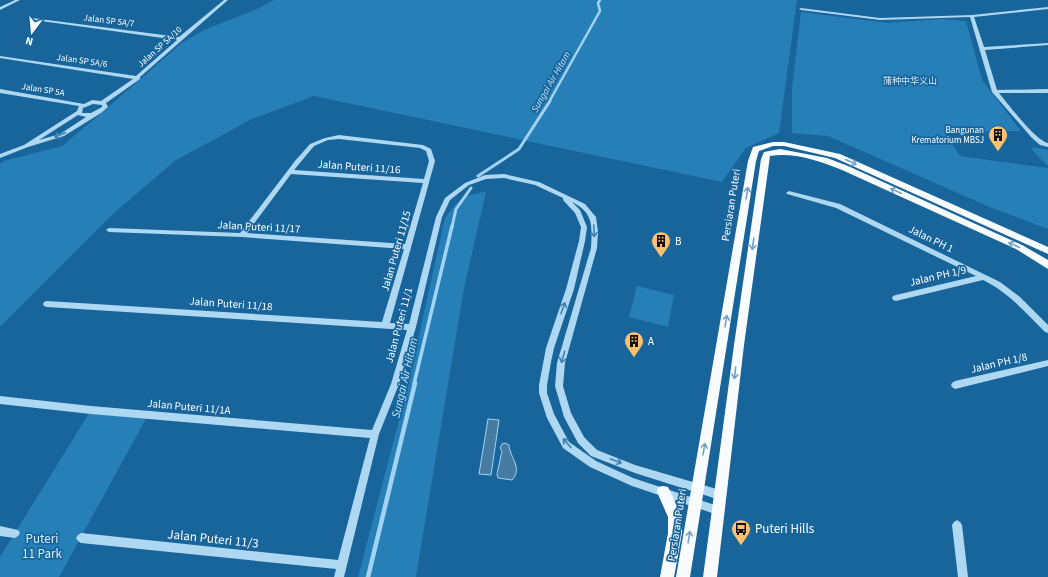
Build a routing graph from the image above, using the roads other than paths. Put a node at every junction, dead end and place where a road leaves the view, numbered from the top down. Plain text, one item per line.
1 (18, 0) edge
2 (226, 0) edge
3 (1048, 8) edge
4 (0, 9) edge
5 (801, 9) dead end
6 (972, 16) junction
7 (34, 19) dead end
8 (181, 39) junction
9 (1048, 44) edge
10 (982, 49) junction
11 (0, 57) edge
12 (138, 78) junction
13 (0, 91) edge
14 (1048, 91) edge
15 (995, 92) junction
16 (102, 103) junction
17 (84, 105) junction
18 (78, 112) junction
19 (93, 115) junction
20 (1048, 145) edge
21 (26, 146) junction
22 (0, 156) edge
23 (290, 172) junction
24 (426, 181) junction
25 (789, 193) dead end
26 (562, 196) junction
27 (109, 230) dead end
28 (242, 235) junction
29 (408, 247) junction
30 (1048, 251) edge
31 (1048, 264) edge
32 (984, 276) junction
33 (896, 298) dead end
34 (48, 304) dead end
35 (385, 326) junction
36 (412, 327) junction
37 (1048, 330) edge
38 (1048, 363) edge
39 (955, 385) dead end
40 (0, 400) edge
41 (375, 434) junction
42 (697, 488) junction
43 (663, 492) junction
44 (720, 494) junction
45 (695, 503) junction
46 (718, 510) junction
47 (956, 524) dead end
48 (0, 532) edge
49 (15, 533) dead end
50 (81, 538) dead end
51 (342, 566) junction
52 (339, 577) edge
53 (667, 577) edge
54 (683, 577) edge
55 (710, 577) edge
56 (963, 577) edge

1 - 4 street
2 - 8 street, Jalan SP 5A/10
3 - 6 street
5 - 6 street
6 - 10 street
7 - 8 street, Jalan SP 5A/7
8 - 12 street, Jalan SP 5A/10
9 - 10 street
10 - 15 street
11 - 12 street, Jalan SP 5A/6
12 - 16 street, Jalan SP 5A/10
13 - 17 street, Jalan SP 5A
14 - 15 street
15 - 20 street
16 - 17 street, Jalan SP 5A
16 - 19 street
17 - 18 street
18 - 19 street
18 - 21 street
19 -> 21 street
21 - 22 street
23 - 24 street, Jalan Puteri 11/16
23 - 24 street, Jalan Puteri 11/15
23 - 28 street
24 - 29 street, Jalan Puteri 11/15
25 - 32 street, Jalan PH 1
26 - 36 street, Jalan Puteri 11/1
26 -> 42 street, Jalan Puteri 11/1
43 -> 26 street, Jalan Puteri 11/1
27 - 28 street, Jalan Puteri 11/17
28 - 29 street, Jalan Puteri 11/17
29 - 35 street, Jalan Puteri 11/15
42 -> 30 main road, Persiaran Puteri
31 -> 44 main road
32 - 33 street, Jalan PH 1/9
32 - 37 street, Jalan PH 1
34 - 35 street, Jalan Puteri 11/18
35 - 36 street, Jalan Puteri 11/18
36 - 41 street, Jalan Puteri 11/1
38 - 39 street, Jalan PH 1/8
40 - 41 street, Jalan Puteri 11/1A
41 - 51 street, Jalan Puteri 11/1
42 - 44 street, Jalan Puteri 11/1
42 - 45 main road, Persiaran Puteri
43 - 45 street, Jalan Puteri 11/1
43 - 53 main road
44 - 46 main road
45 - 46 street, Jalan Puteri 11/1
54 -> 45 main road, Persiaran Puteri
46 - 55 main road
47 - 56 street
48 - 49 street
50 - 51 street, Jalan Puteri 11/3
51 - 52 street, Jalan Puteri 11/1

